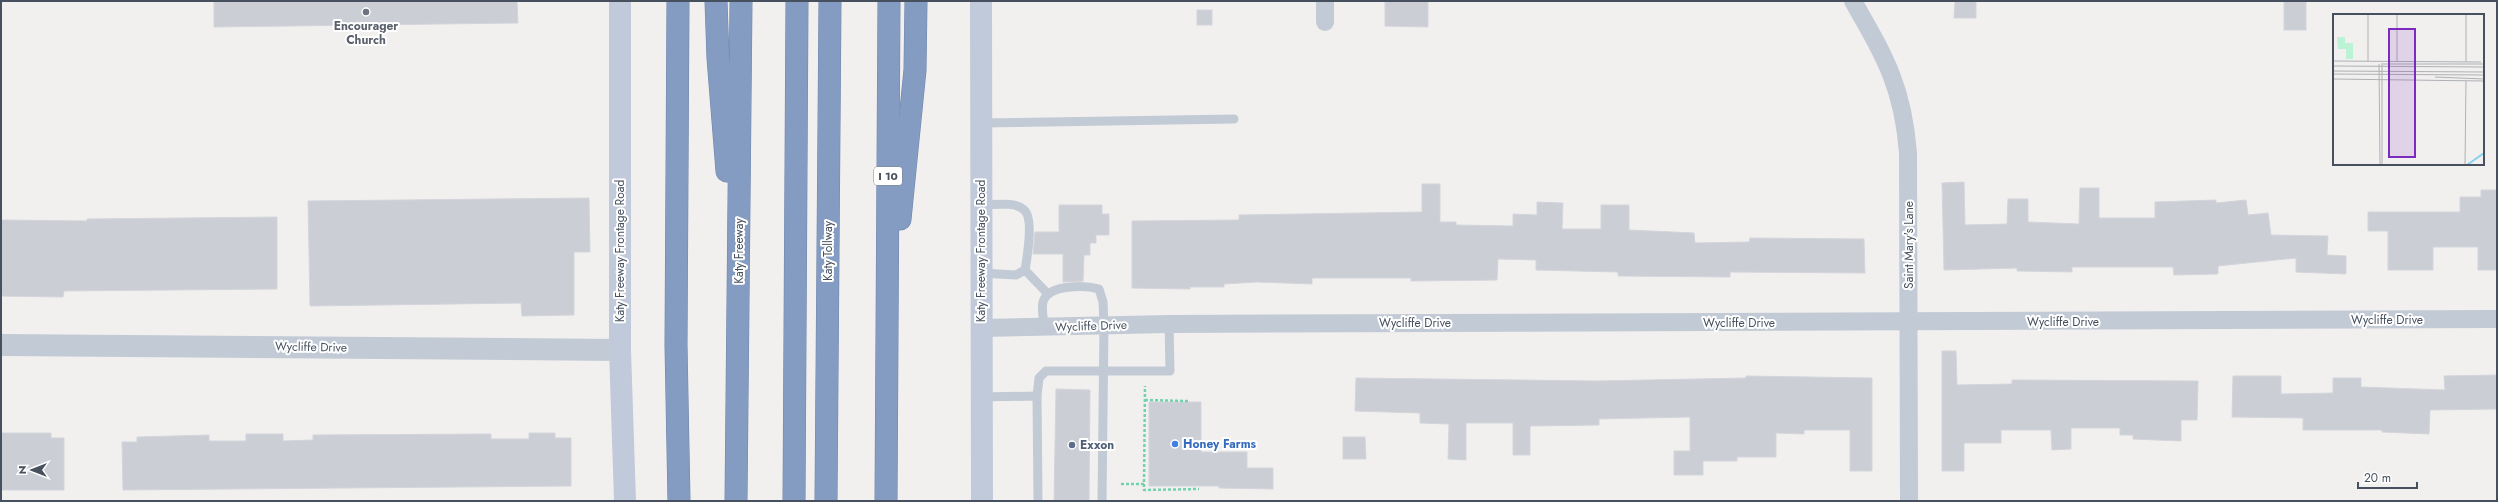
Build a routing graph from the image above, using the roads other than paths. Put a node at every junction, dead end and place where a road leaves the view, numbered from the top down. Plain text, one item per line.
1 (620, 1) edge
2 (678, 1) edge
3 (716, 1) edge
4 (741, 1) edge
5 (797, 1) edge
6 (830, 1) edge
7 (889, 1) edge
8 (916, 1) edge
9 (981, 1) edge
10 (1326, 1) edge
11 (1853, 1) edge
12 (1325, 22) dead end
13 (1234, 119) dead end
14 (981, 123) junction
15 (981, 205) junction
16 (1025, 270) junction
17 (981, 273) junction
18 (1048, 294) junction
19 (738, 316) junction
20 (2497, 320) edge
21 (1909, 323) junction
22 (1169, 324) junction
23 (1104, 326) junction
24 (1044, 327) junction
25 (981, 328) junction
26 (1, 345) edge
27 (620, 350) junction
28 (887, 351) junction
29 (1104, 371) junction
30 (1037, 396) junction
31 (982, 397) junction
32 (626, 497) edge
33 (679, 501) edge
34 (736, 501) edge
35 (794, 501) edge
36 (826, 501) edge
37 (886, 501) edge
38 (982, 501) edge
39 (1038, 501) edge
40 (1102, 501) edge
41 (1909, 501) edge

1 - 27 main road, Katy Freeway Frontage Road
2 - 33 highway
3 - 19 highway
4 - 19 highway, Katy Freeway
5 - 35 highway
6 - 36 highway, Katy Tollway
7 - 28 highway, I 10
8 - 28 highway
9 - 14 main road, Katy Freeway Frontage Road
10 - 12 street
11 - 21 street, Saint Mary's Lane
13 - 14 lane
14 - 15 main road, Katy Freeway Frontage Road
15 - 16 lane
15 - 17 main road, Katy Freeway Frontage Road
16 - 17 lane
16 - 18 lane
17 - 25 main road, Katy Freeway Frontage Road
18 - 23 lane
18 - 24 lane
19 - 34 highway, Katy Freeway
20 - 21 street, Wycliffe Drive
21 - 22 street, Wycliffe Drive
21 - 41 street, Saint Mary's Lane
22 - 23 street, Wycliffe Drive
22 - 29 lane
23 - 24 street, Wycliffe Drive
23 - 29 lane
24 - 25 street, Wycliffe Drive
25 - 31 main road, Katy Freeway Frontage Road
26 - 27 street, Wycliffe Drive
27 - 32 main road, Katy Freeway Frontage Road
28 - 37 highway, I 10
29 - 30 lane
29 - 40 lane
30 - 31 lane
30 - 39 lane
31 - 38 main road, Katy Freeway Frontage Road

